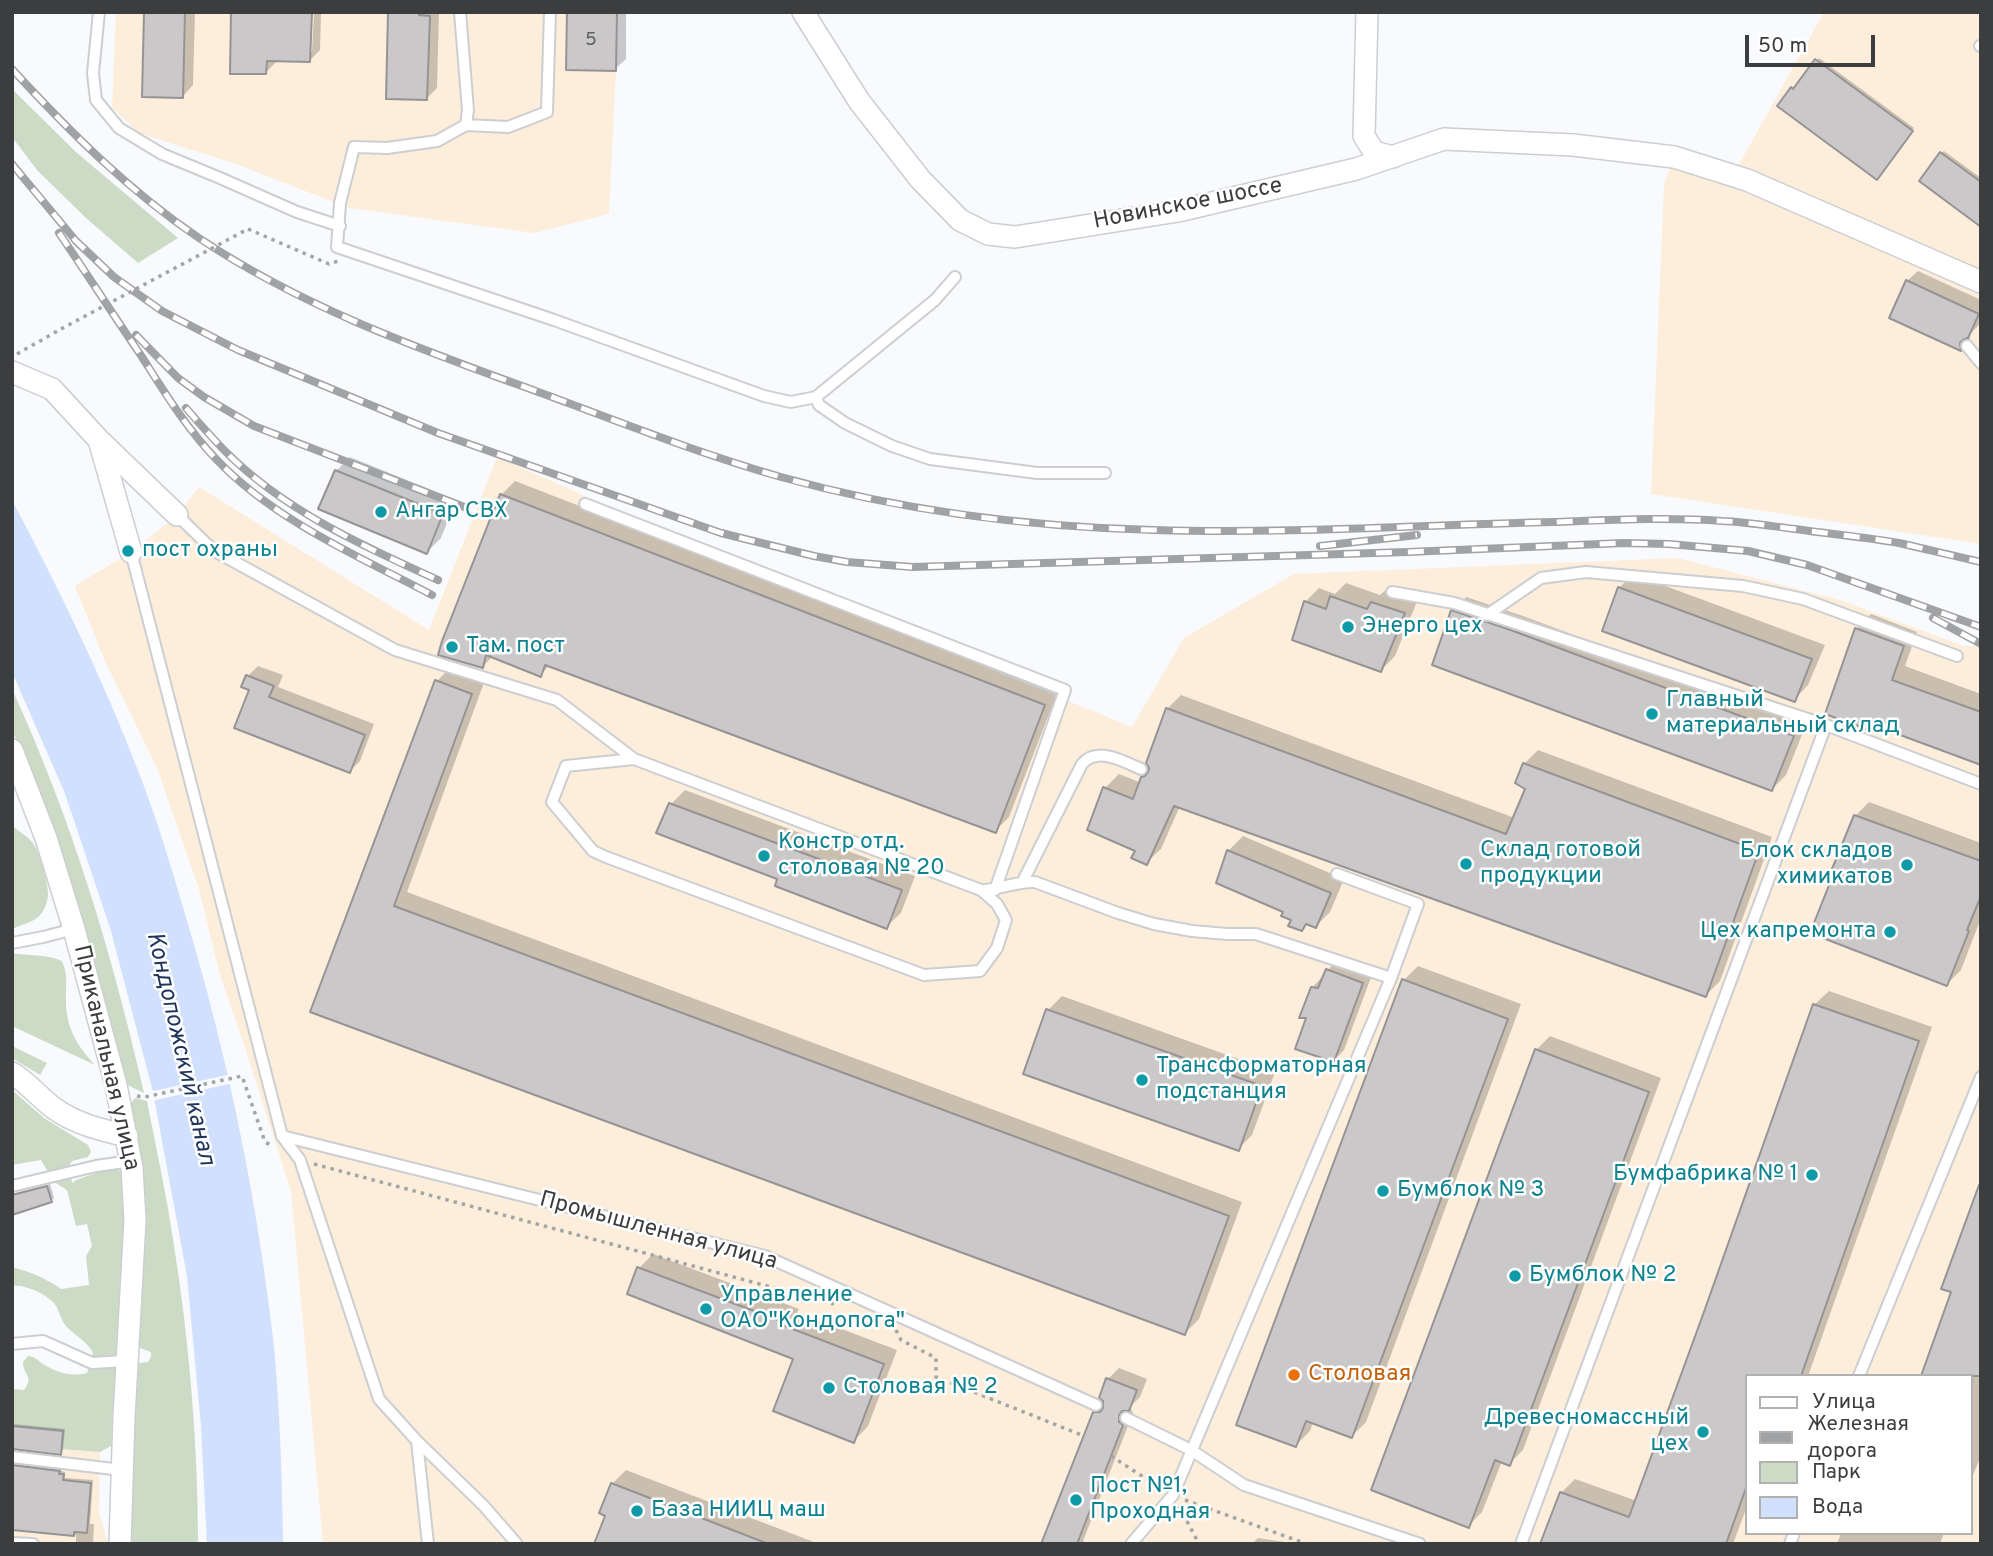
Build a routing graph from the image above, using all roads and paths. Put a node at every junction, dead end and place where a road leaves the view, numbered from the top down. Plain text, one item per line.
1 (99, 12) edge
2 (460, 12) edge
3 (550, 12) edge
4 (803, 12) edge
5 (1367, 12) edge
6 (466, 125) junction
7 (1393, 157) junction
8 (340, 226) junction
9 (329, 264) dead end
10 (955, 277) dead end
11 (1981, 282) edge
12 (1967, 346) dead end
13 (12, 357) edge
14 (1981, 363) edge
15 (12, 372) edge
16 (816, 397) junction
17 (99, 440) junction
18 (1105, 473) dead end
19 (585, 504) dead end
20 (177, 515) joint
21 (131, 552) joint
22 (1392, 592) dead end
23 (1487, 615) junction
24 (1957, 656) dead end
25 (1826, 725) junction
26 (12, 750) edge
27 (634, 759) junction
28 (1141, 769) dead end
29 (1981, 784) edge
30 (1337, 874) dead end
31 (1023, 881) junction
32 (981, 890) junction
33 (995, 890) junction
34 (74, 929) junction
35 (12, 943) edge
36 (1391, 978) junction
37 (12, 1073) edge
38 (1981, 1077) edge
39 (136, 1095) dead end
40 (127, 1136) junction
41 (282, 1136) junction
42 (300, 1160) junction
43 (131, 1161) junction
44 (12, 1186) edge
45 (839, 1305) dead end
46 (895, 1330) dead end
47 (12, 1344) edge
48 (127, 1361) junction
49 (1859, 1374) edge
50 (1096, 1405) dead end
51 (1126, 1418) dead end
52 (1084, 1436) dead end
53 (417, 1441) junction
54 (1191, 1450) junction
55 (1111, 1456) dead end
56 (12, 1457) edge
57 (122, 1470) junction
58 (1173, 1495) junction
59 (12, 1543) edge
60 (33, 1544) edge
61 (120, 1544) edge
62 (428, 1544) edge
63 (517, 1544) edge
64 (1131, 1544) edge
65 (1199, 1544) edge
66 (1307, 1544) edge
67 (1420, 1544) edge
68 (1521, 1544) edge

1 - 8 lane
2 - 6 lane
3 - 6 lane
4 - 7 street, Новинское шоссе
5 - 7 street
6 - 8 lane
7 - 11 street, Новинское шоссе
8 - 16 lane
9 - 13 path, bridge
10 - 16 lane
12 - 14 lane
15 - 17 street
16 - 18 lane
17 - 20 street
17 - 21 street
19 - 33 lane
20 - 27 lane
21 - 41 lane
22 - 23 lane
23 - 24 lane
23 - 25 lane
25 - 29 lane
25 - 68 lane
26 - 34 street, Приканальная улица
27 - 32 lane
27 - 32 lane
28 - 31 lane
30 - 36 lane
31 - 33 lane
31 - 36 lane
32 - 33 lane
34 - 35 lane
34 - 40 street, Приканальная улица
36 - 54 lane
37 - 40 street
38 - 49 lane
39 - 42 path
40 - 43 street, Приканальная улица
41 - 42 lane
41 - 50 lane, Промышленная улица
42 - 45 path
42 - 53 lane
43 - 44 lane
43 - 48 street, Приканальная улица
46 - 52 path
47 - 48 lane
48 - 57 street, Приканальная улица
51 - 54 lane
53 - 62 lane
53 - 63 lane
54 - 58 lane
54 - 67 lane
55 - 58 path
56 - 57 lane
57 - 61 street, Приканальная улица
58 - 64 lane
58 - 65 path
58 - 66 path
59 - 60 lane

